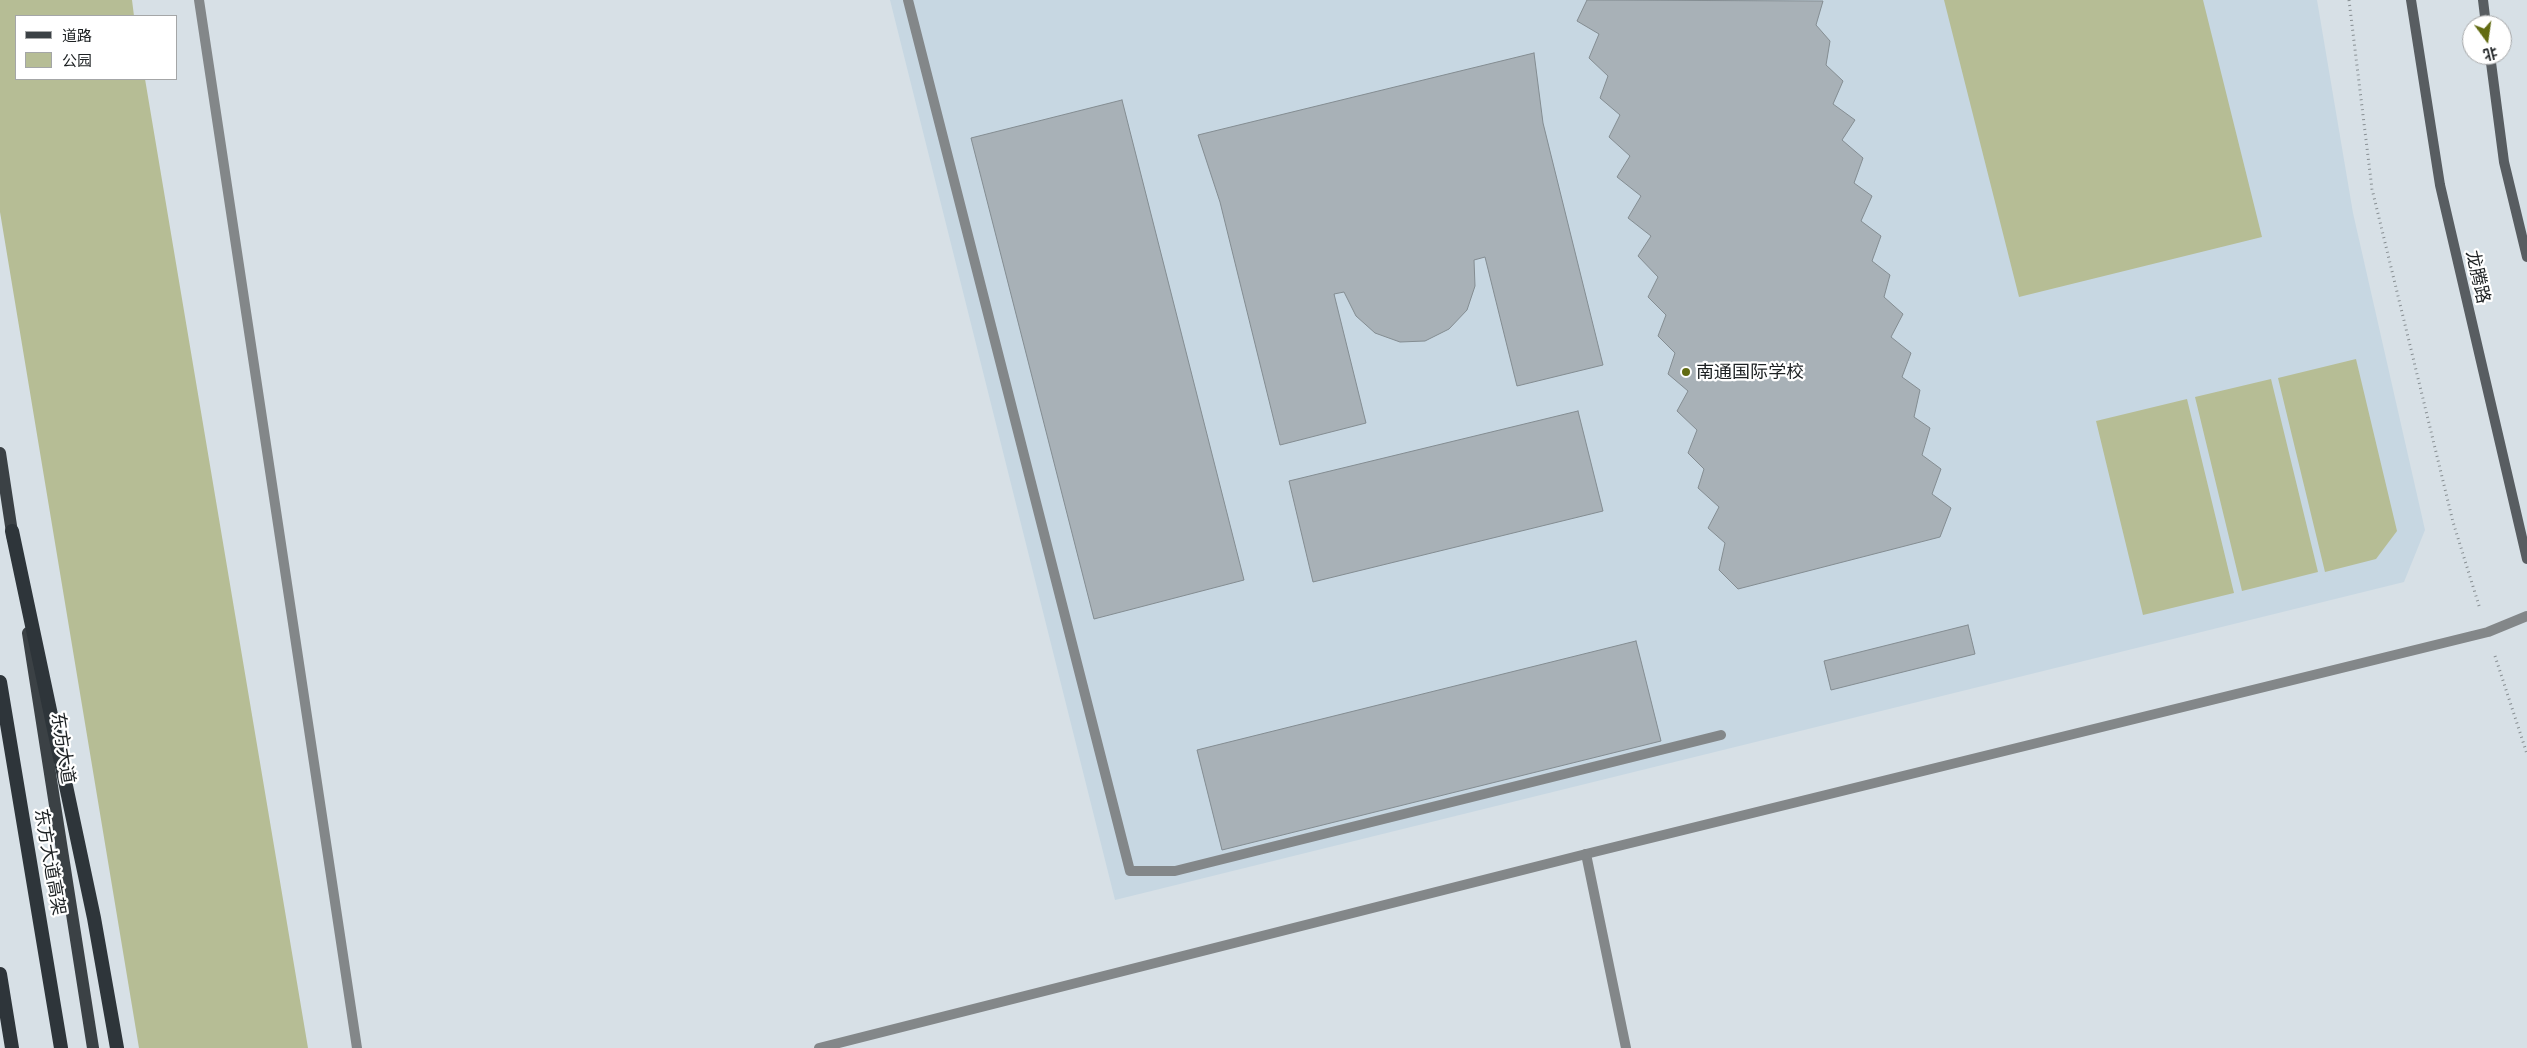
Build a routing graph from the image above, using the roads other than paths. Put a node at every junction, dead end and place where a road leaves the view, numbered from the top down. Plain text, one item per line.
1 (199, 0) edge
2 (908, 0) edge
3 (2411, 0) edge
4 (2483, 0) edge
5 (2485, 15) edge
6 (2491, 65) edge
7 (2527, 257) edge
8 (0, 453) edge
9 (12, 531) junction
10 (2527, 559) edge
11 (2527, 616) edge
12 (0, 682) edge
13 (1721, 735) dead end
14 (1586, 854) junction
15 (0, 974) edge
16 (12, 1048) edge
17 (61, 1048) edge
18 (93, 1048) edge
19 (117, 1048) edge
20 (356, 1048) edge
21 (818, 1048) edge
22 (1626, 1048) edge

1 - 20 street
2 - 13 street
3 - 10 main road, 龙腾路
4 - 5 main road
6 - 7 main road
8 - 9 main road, 东方大道
9 - 18 main road, 东方大道
9 - 19 highway
11 - 14 street
12 - 17 highway, 东方大道高架
14 - 21 street
14 - 22 street
15 - 16 highway

